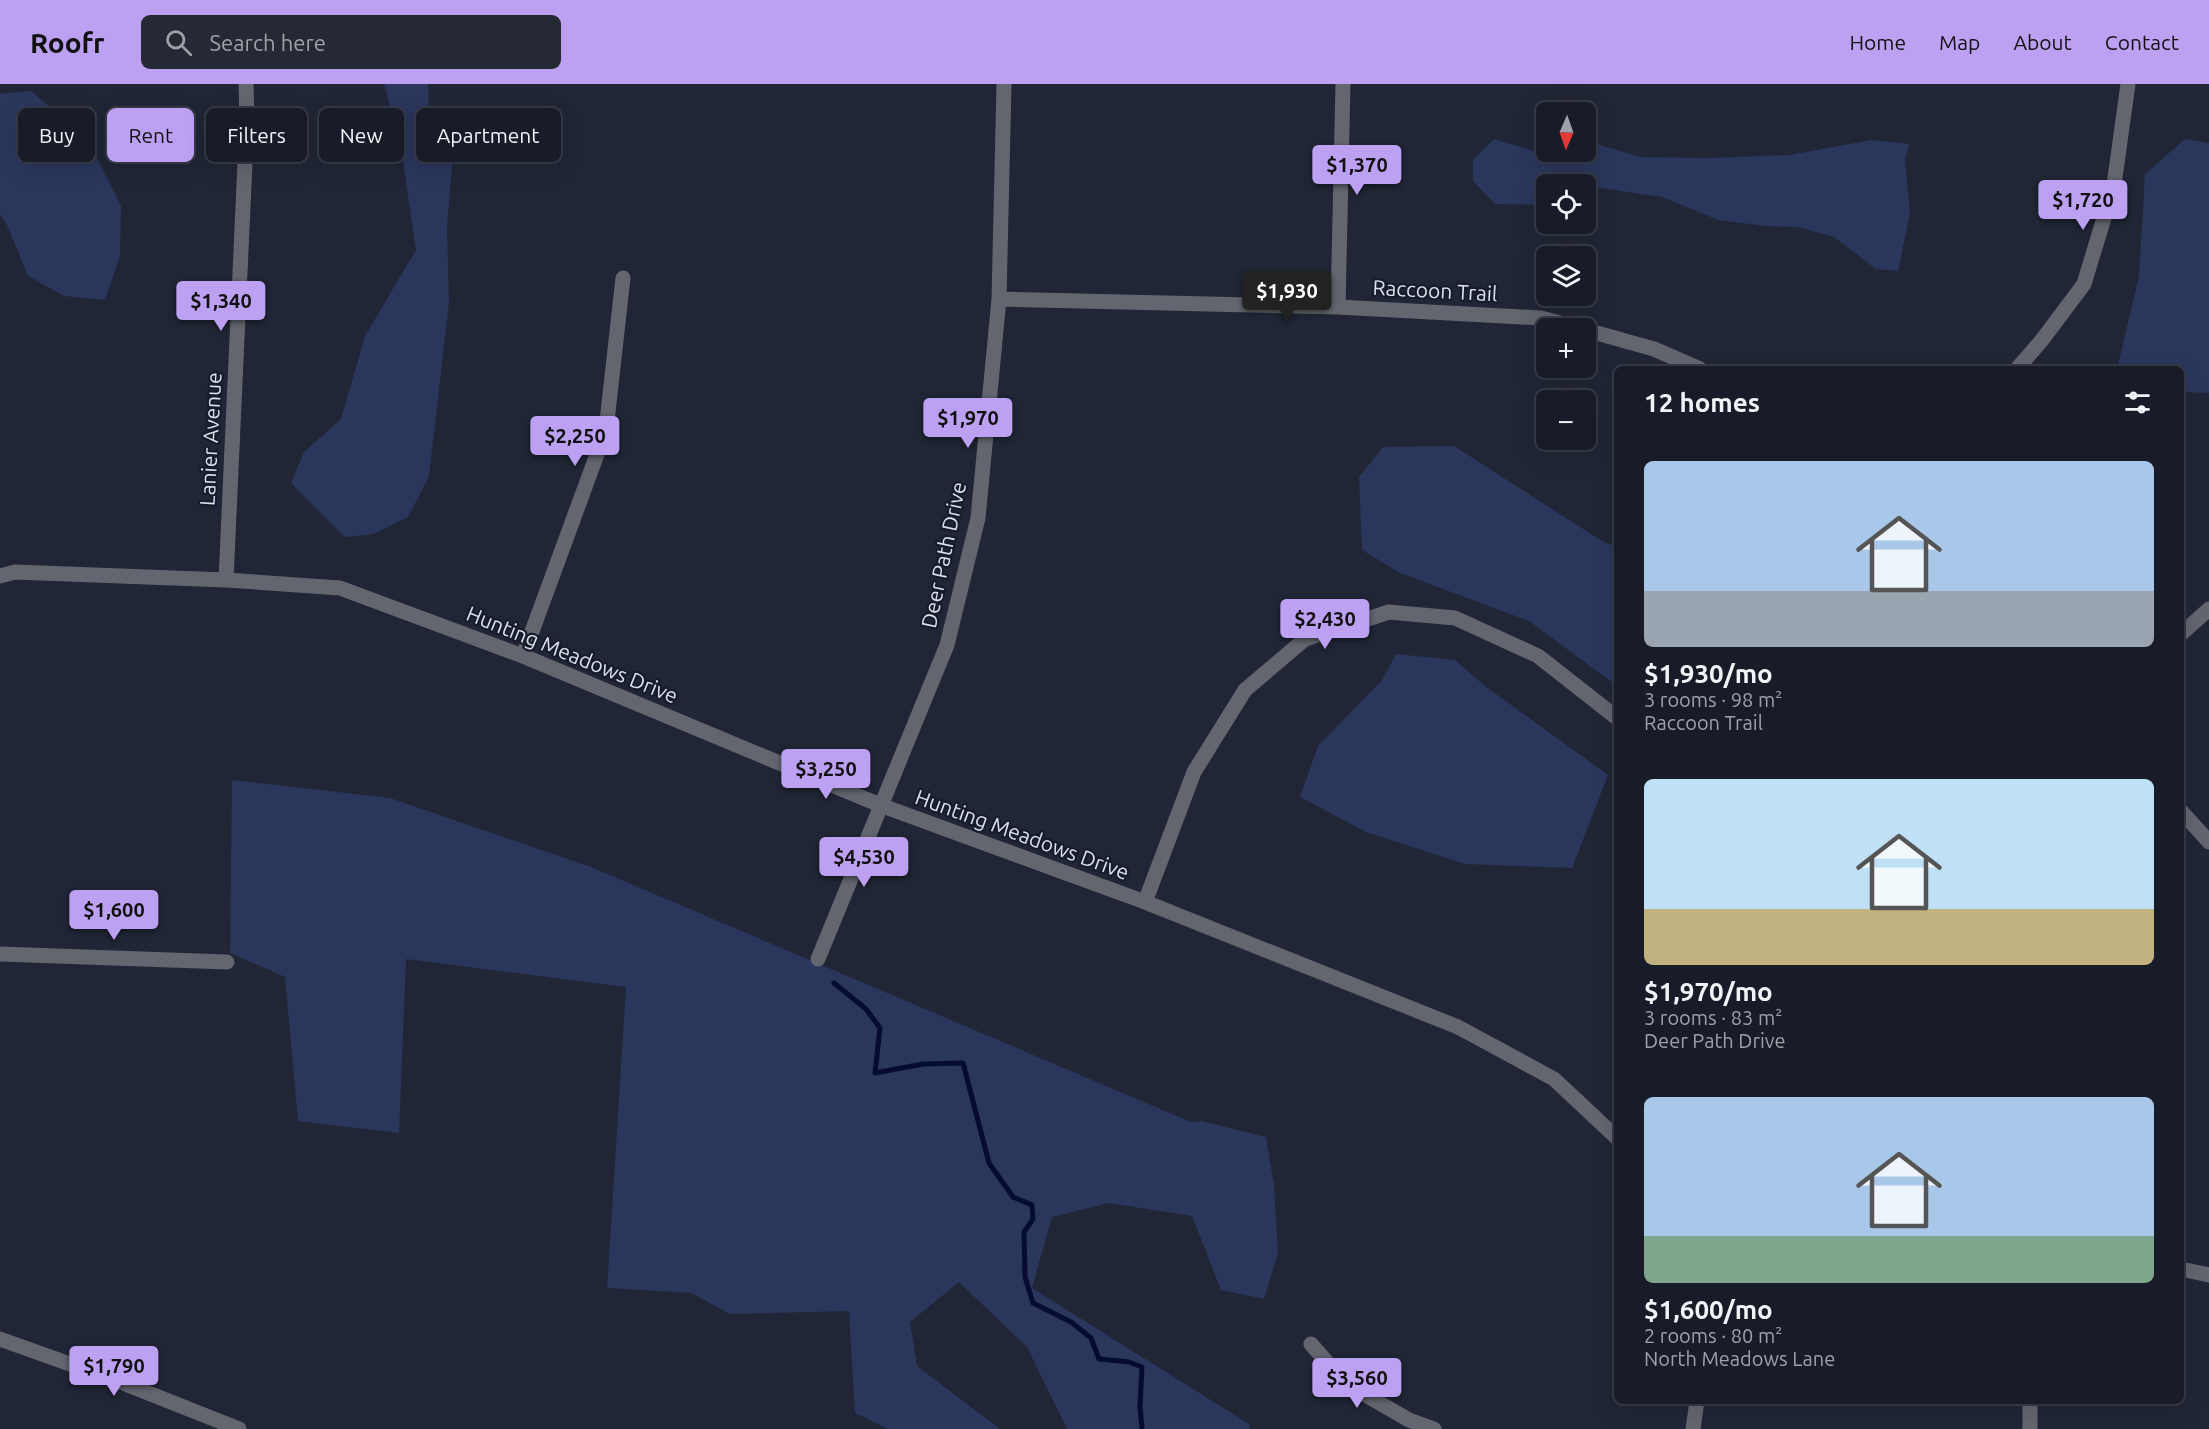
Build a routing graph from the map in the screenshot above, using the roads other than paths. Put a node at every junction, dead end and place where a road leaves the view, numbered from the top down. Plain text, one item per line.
1 (246, 84) edge
2 (1004, 84) edge
3 (1343, 84) edge
4 (2128, 84) edge
5 (623, 278) dead end
6 (999, 299) junction
7 (1338, 307) junction
8 (1540, 318) edge
9 (1596, 333) edge
10 (1693, 366) edge
11 (2020, 366) edge
12 (0, 576) edge
13 (226, 580) junction
14 (2209, 609) edge
15 (2184, 631) edge
16 (523, 656) junction
17 (1614, 716) edge
18 (880, 805) junction
19 (2184, 814) edge
20 (2209, 842) edge
21 (1145, 902) junction
22 (0, 954) edge
23 (818, 959) dead end
24 (227, 962) dead end
25 (1614, 1135) edge
26 (2184, 1270) edge
27 (2209, 1275) edge
28 (0, 1339) edge
29 (1311, 1344) dead end
30 (1697, 1404) edge
31 (2030, 1404) edge
32 (239, 1429) edge
33 (1434, 1429) edge
34 (1693, 1429) edge
35 (2030, 1429) edge

1 - 13 street, Lanier Avenue
2 - 6 street, Deer Path Drive
3 - 7 street
4 - 11 street
5 - 16 street
6 - 7 street, Raccoon Trail
6 - 18 street, Deer Path Drive
7 - 8 street, Raccoon Trail
9 - 10 street
12 - 13 street, Hunting Meadows Drive
13 - 16 street, Hunting Meadows Drive
14 - 15 street
16 - 18 street, Hunting Meadows Drive
17 - 21 street
18 - 21 street, Hunting Meadows Drive
18 - 23 street, Deer Path Drive
19 - 20 street
21 - 25 street, Hunting Meadows Drive
22 - 24 street
26 - 27 street
28 - 32 street
29 - 33 street
30 - 34 street
31 - 35 street

